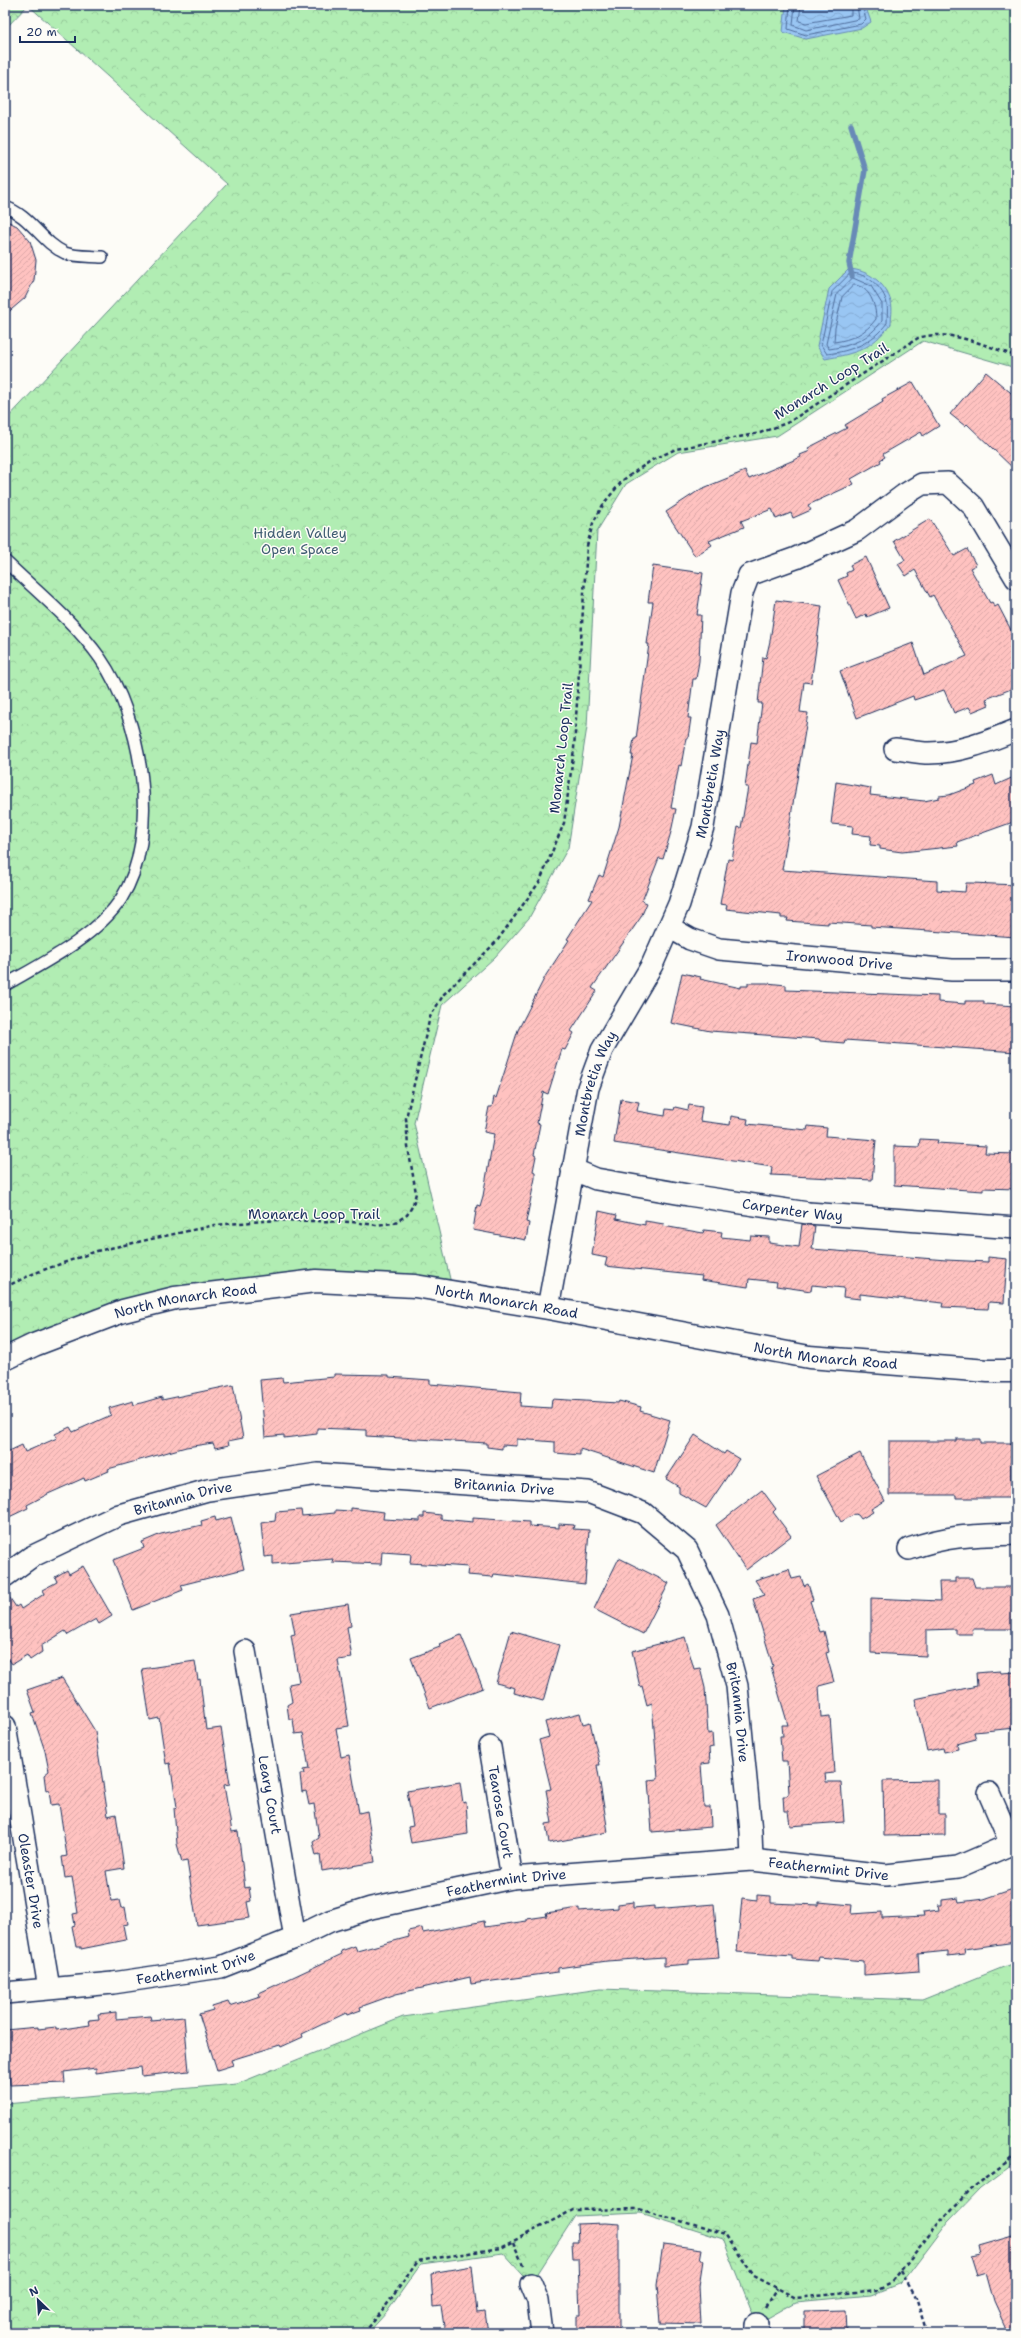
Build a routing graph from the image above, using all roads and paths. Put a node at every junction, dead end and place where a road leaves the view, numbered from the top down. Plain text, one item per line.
1 (5, 207) edge
2 (102, 257) dead end
3 (1016, 356) edge
4 (5, 561) edge
5 (1016, 578) edge
6 (1016, 730) edge
7 (895, 749) dead end
8 (669, 927) junction
9 (1016, 970) edge
10 (5, 985) edge
11 (572, 1169) junction
12 (1016, 1228) edge
13 (5, 1287) edge
14 (548, 1308) junction
15 (5, 1359) edge
16 (1016, 1371) edge
17 (1016, 1534) edge
18 (909, 1549) dead end
19 (5, 1576) edge
20 (245, 1651) dead end
21 (5, 1726) edge
22 (490, 1747) dead end
23 (989, 1793) dead end
24 (1013, 1843) edge
25 (752, 1860) junction
26 (512, 1878) junction
27 (295, 1938) junction
28 (49, 1988) junction
29 (5, 1993) edge
30 (1016, 2155) edge
31 (513, 2242) junction
32 (901, 2271) junction
33 (531, 2284) joint
34 (364, 2333) edge
35 (542, 2333) edge
36 (927, 2333) edge

1 - 2 lane
3 - 13 path, Monarch Loop Trail
4 - 10 lane
5 - 8 street, Montbretia Way
6 - 7 street
8 - 9 street, Ironwood Drive
8 - 11 street, Montbretia Way
11 - 12 street, Carpenter Way
11 - 14 street, Montbretia Way
14 - 15 street, North Monarch Road
14 - 16 street, North Monarch Road
17 - 18 street
19 - 25 street, Britannia Drive
20 - 27 street, Leary Court
21 - 28 street, Oleaster Drive
22 - 26 street, Tearose Court
23 - 24 street
24 - 25 street, Feathermint Drive
25 - 26 street, Feathermint Drive
26 - 27 street, Feathermint Drive
27 - 28 street, Feathermint Drive
28 - 29 street, Feathermint Drive
30 - 32 path
31 - 32 path
31 - 33 path
31 - 34 path
32 - 36 path
33 - 35 street

